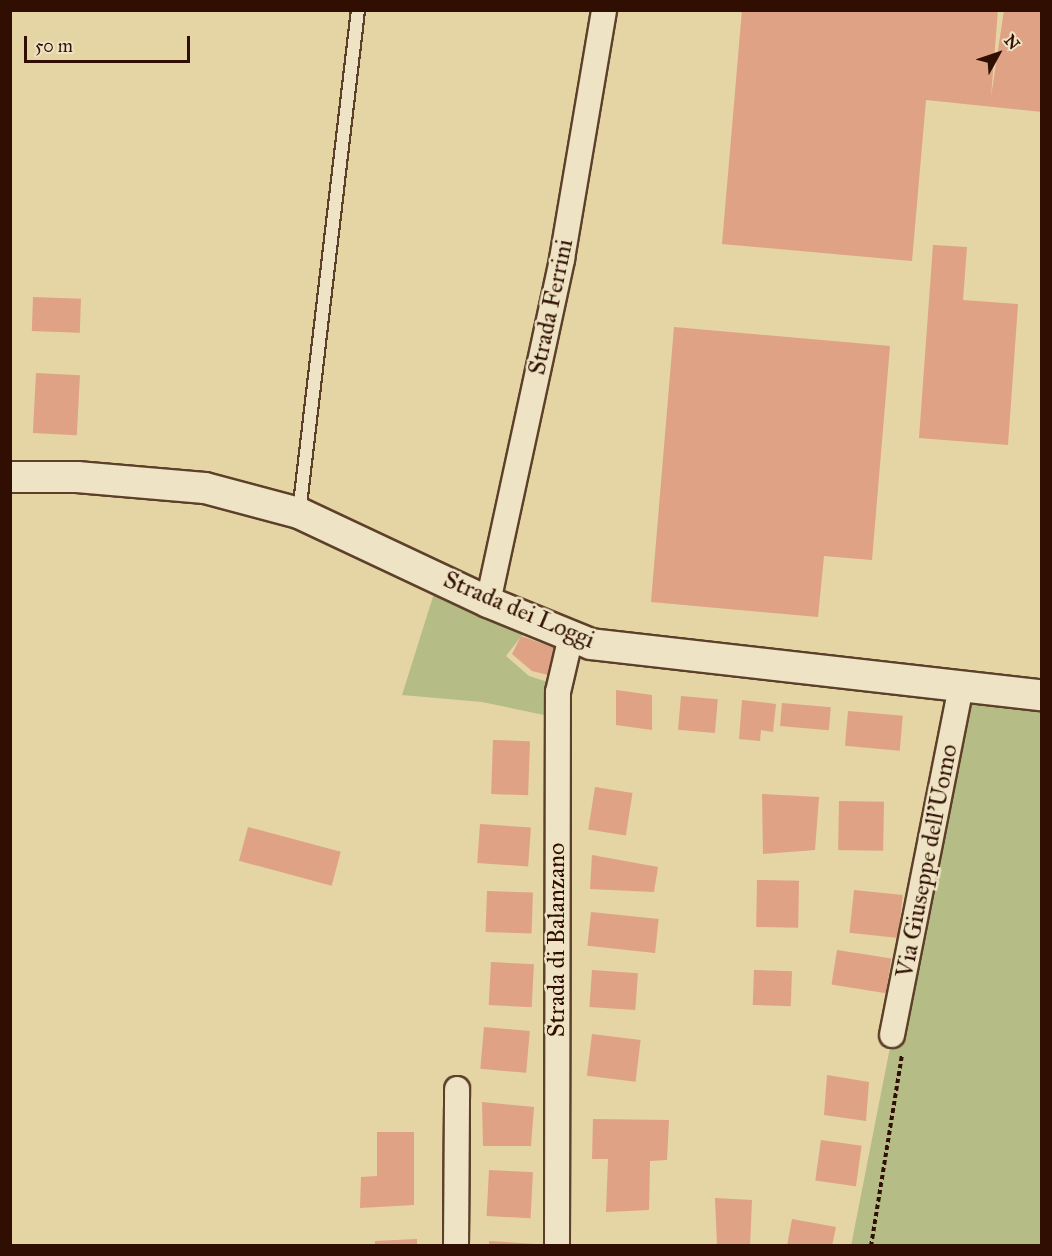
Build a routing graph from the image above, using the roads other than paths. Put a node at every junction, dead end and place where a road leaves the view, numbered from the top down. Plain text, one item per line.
1 (358, 10) edge
2 (604, 10) edge
3 (10, 477) edge
4 (299, 513) junction
5 (488, 602) junction
6 (571, 636) junction
7 (961, 686) junction
8 (1041, 695) edge
9 (892, 1035) road end
10 (457, 1089) dead end
11 (456, 1245) edge
12 (557, 1245) edge

1 - 4 lane
2 - 5 street, Strada Ferrini
3 - 4 street, Strada dei Loggi
4 - 5 street, Strada dei Loggi
5 - 6 street, Strada dei Loggi
6 - 7 street, Strada dei Loggi
6 - 12 street, Strada di Balanzano
7 - 8 street, Strada dei Loggi
7 - 9 street, Via Giuseppe dell'Uomo
10 - 11 street

